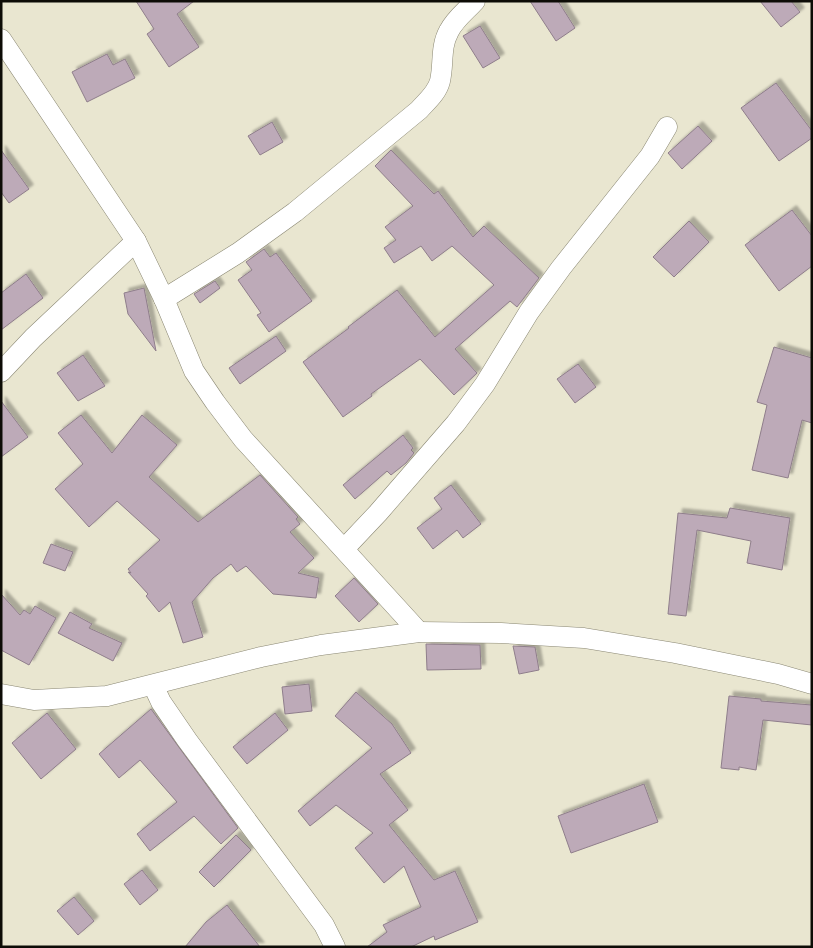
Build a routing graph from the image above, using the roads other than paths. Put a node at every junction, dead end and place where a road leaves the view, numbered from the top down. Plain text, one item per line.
1 (475, 1) edge
2 (1, 39) edge
3 (667, 127) dead end
4 (136, 241) junction
5 (164, 299) junction
6 (1, 372) edge
7 (344, 549) junction
8 (419, 632) junction
9 (812, 684) edge
10 (152, 685) junction
11 (1, 694) edge
12 (334, 947) edge

1 - 5 street
2 - 4 street
3 - 7 street
4 - 5 street
4 - 6 street
5 - 7 street
7 - 8 street
8 - 9 street
8 - 10 street
10 - 11 street
10 - 12 street

